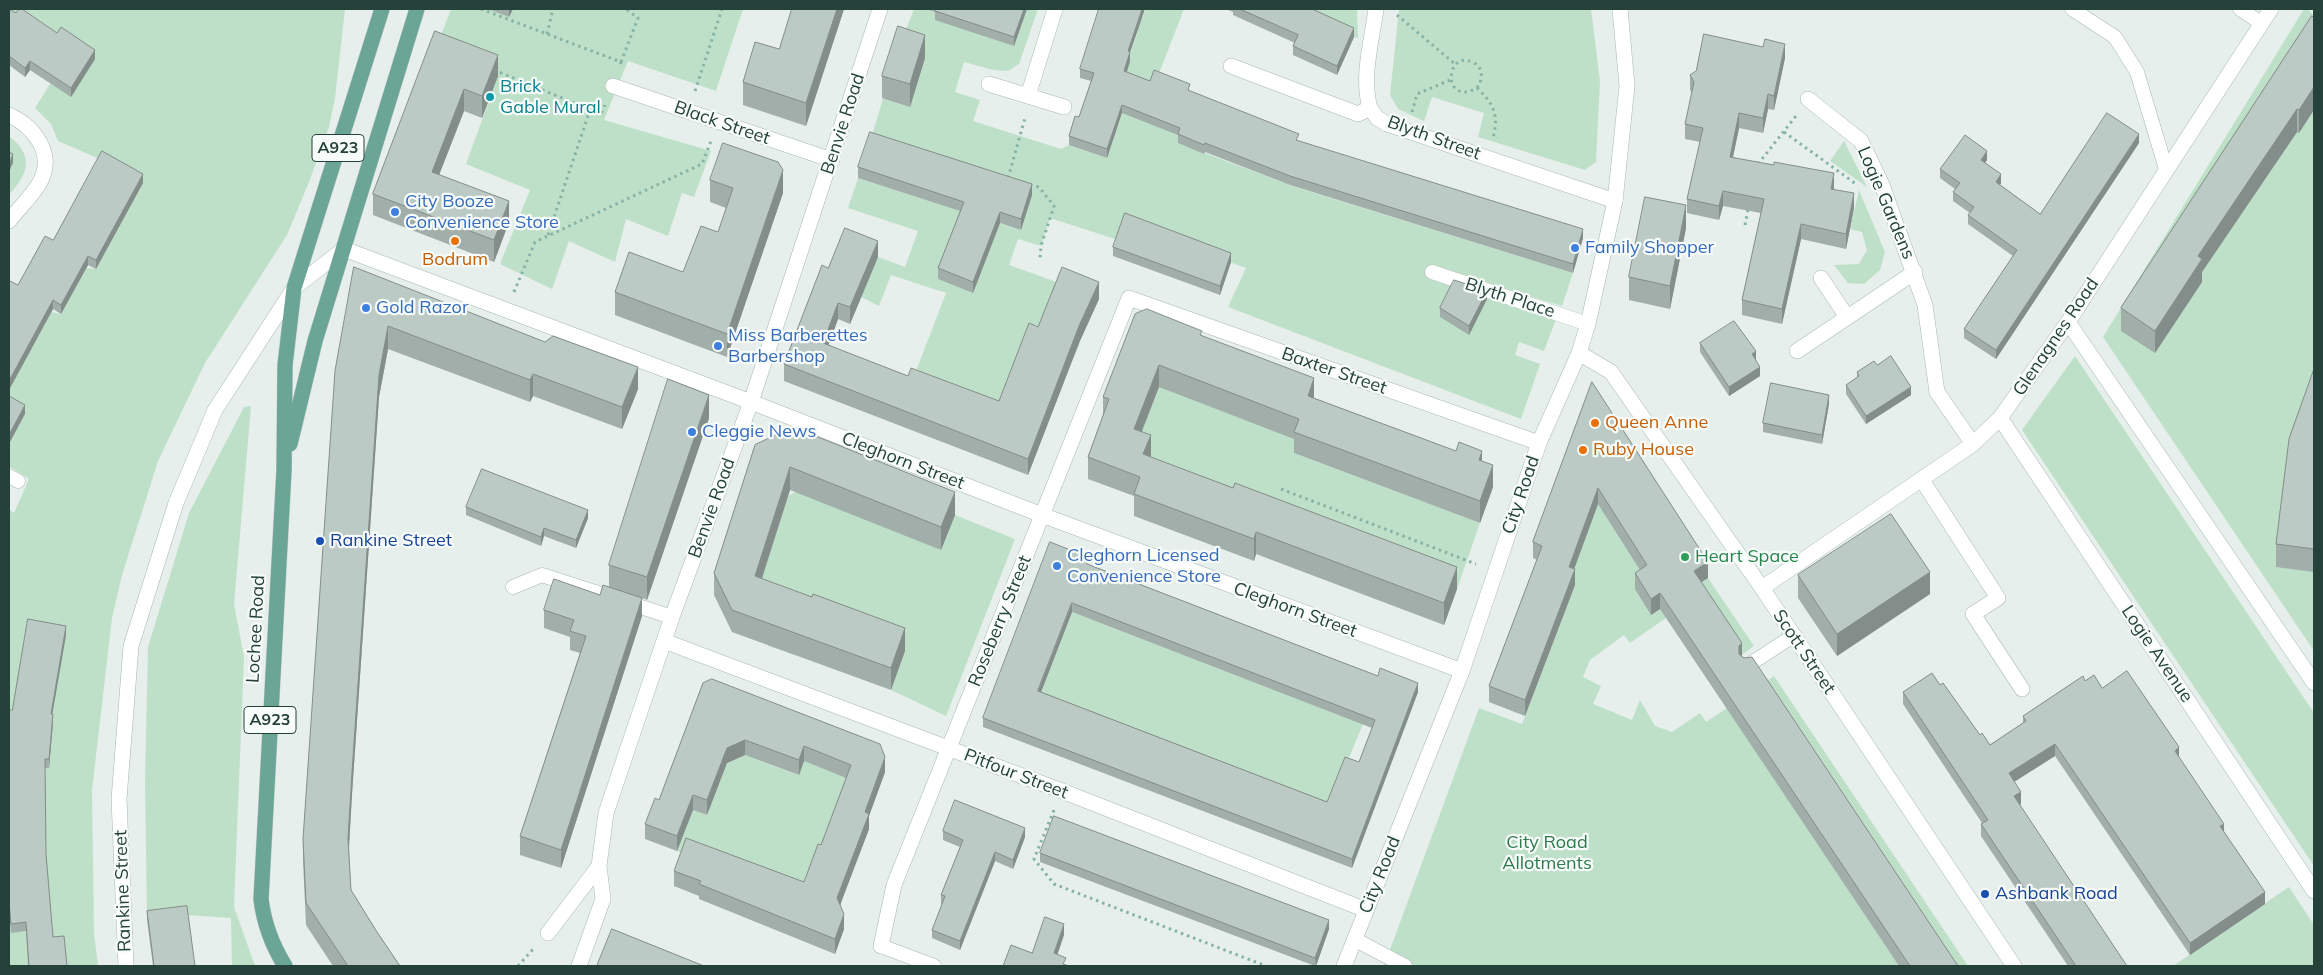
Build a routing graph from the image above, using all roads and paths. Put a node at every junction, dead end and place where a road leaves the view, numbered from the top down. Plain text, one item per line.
1 (382, 9) edge
2 (417, 9) edge
3 (481, 9) edge
4 (553, 9) edge
5 (626, 9) edge
6 (722, 9) edge
7 (880, 9) edge
8 (1055, 9) edge
9 (1376, 9) edge
10 (1620, 9) edge
11 (2072, 9) edge
12 (2240, 9) edge
13 (2271, 9) edge
14 (2261, 23) junction
15 (546, 34) junction
16 (621, 62) junction
17 (1455, 64) junction
18 (1231, 66) dead end
19 (490, 68) edge
20 (1450, 80) junction
21 (989, 84) dead end
22 (613, 86) junction
23 (1477, 88) junction
24 (1028, 96) junction
25 (1808, 99) joint
26 (1064, 107) dead end
27 (1370, 108) junction
28 (590, 110) junction
29 (689, 112) junction
30 (9, 115) edge
31 (719, 122) junction
32 (1407, 130) junction
33 (1784, 132) junction
34 (1488, 158) junction
35 (832, 160) junction
36 (1755, 169) edge
37 (2166, 169) junction
38 (999, 175) edge
39 (1008, 178) junction
40 (1016, 180) edge
41 (1024, 182) edge
42 (1882, 185) junction
43 (1615, 201) junction
44 (1748, 206) edge
45 (9, 221) edge
46 (1745, 225) dead end
47 (547, 236) junction
48 (344, 249) junction
49 (1040, 258) dead end
50 (1432, 272) dead end
51 (1915, 272) junction
52 (1822, 278) dead end
53 (294, 288) junction
54 (1129, 298) joint
55 (507, 309) junction
56 (1847, 317) junction
57 (2068, 322) junction
58 (1588, 324) junction
59 (1797, 351) dead end
60 (1579, 353) junction
61 (750, 402) junction
62 (2000, 418) junction
63 (1539, 443) junction
64 (1973, 444) junction
65 (284, 470) junction
66 (1922, 480) junction
67 (1281, 489) dead end
68 (1042, 515) junction
69 (1496, 571) junction
70 (513, 587) dead end
71 (1762, 588) junction
72 (672, 617) junction
73 (1793, 636) junction
74 (664, 641) junction
75 (1747, 666) edge
76 (1462, 671) junction
77 (2314, 683) edge
78 (2022, 690) dead end
79 (949, 749) junction
80 (1062, 791) junction
81 (599, 866) junction
82 (2314, 890) edge
83 (1366, 910) junction
84 (548, 933) dead end
85 (1354, 939) junction
86 (881, 946) joint
87 (126, 966) edge
88 (285, 966) edge
89 (579, 966) edge
90 (934, 966) edge
91 (1266, 966) edge
92 (1344, 966) edge
93 (1405, 966) edge
94 (2014, 966) edge

1 - 53 main road, Lochee Road / A923
2 - 48 main road, Lochee Road / A923
3 - 15 path
4 - 15 path
5 - 16 path
6 - 29 path
7 - 35 street, Benvie Road
8 - 24 street
9 - 17 path
9 - 27 street
10 - 43 street, City Road
11 - 37 lane
12 - 14 lane
13 - 14 street, Glenagnes Road
14 - 37 street, Glenagnes Road
15 - 16 path
16 - 22 path
17 - 20 path
17 - 23 path
18 - 27 street, Blyth Street
19 - 28 path
20 - 23 path
20 - 32 path
21 - 24 street
22 - 28 path
22 - 29 street, Black Street
23 - 34 path
24 - 26 street
24 - 39 path
25 - 33 path
25 - 42 street, Logie Gardens
27 - 32 street, Blyth Street
28 - 47 path
29 - 31 street, Black Street
30 - 45 street
31 - 35 street, Black Street
31 - 47 path
32 - 34 street, Blyth Street
33 - 36 path
33 - 42 path
34 - 43 street, Blyth Street
35 - 61 street, Benvie Road
37 - 57 street, Glenagnes Road
38 - 39 path
39 - 40 path
41 - 49 path
42 - 51 street, Logie Gardens
43 - 58 street, City Road
44 - 46 path
47 - 55 path
48 - 53 street, Rankine Street
48 - 55 street, Cleghorn Street
48 - 65 main road, Lochee Road / A923
50 - 58 lane, Blyth Place
51 - 56 street, Logie Gardens
51 - 64 street, Logie Gardens
52 - 56 street
53 - 65 main road, Lochee Road / A923
53 - 87 street, Rankine Street
54 - 63 street, Baxter Street
54 - 68 street, Roseberry Street
55 - 61 street, Cleghorn Street
56 - 59 street, Logie Gardens
57 - 62 street, Glenagnes Road
57 - 77 street
58 - 60 street, City Road
60 - 63 street, City Road
60 - 71 street, Scott Street
61 - 68 street, Cleghorn Street
61 - 72 street, Benvie Road
62 - 64 street, Glenagnes Road
62 - 82 street, Logie Avenue
63 - 69 street, City Road
64 - 66 street, Glenagnes Road
65 - 88 main road, Lochee Road / A923
66 - 71 street, Glenagnes Road
66 - 78 street
67 - 69 path
68 - 76 street, Cleghorn Street
68 - 79 street, Roseberry Street
69 - 76 street, City Road
70 - 72 lane
71 - 73 street, Scott Street
72 - 74 street, Benvie Road
73 - 75 lane
73 - 94 street, Scott Street
74 - 79 street, Pitfour Street
74 - 81 street, Benvie Road
76 - 83 street, City Road
79 - 80 street, Pitfour Street
79 - 86 street, Roseberry Street
80 - 83 street, Pitfour Street
80 - 91 path
81 - 84 street, Benvie Road
81 - 89 street, Benvie Road
83 - 85 street, City Road
85 - 92 street, City Road
85 - 93 lane
86 - 90 lane

